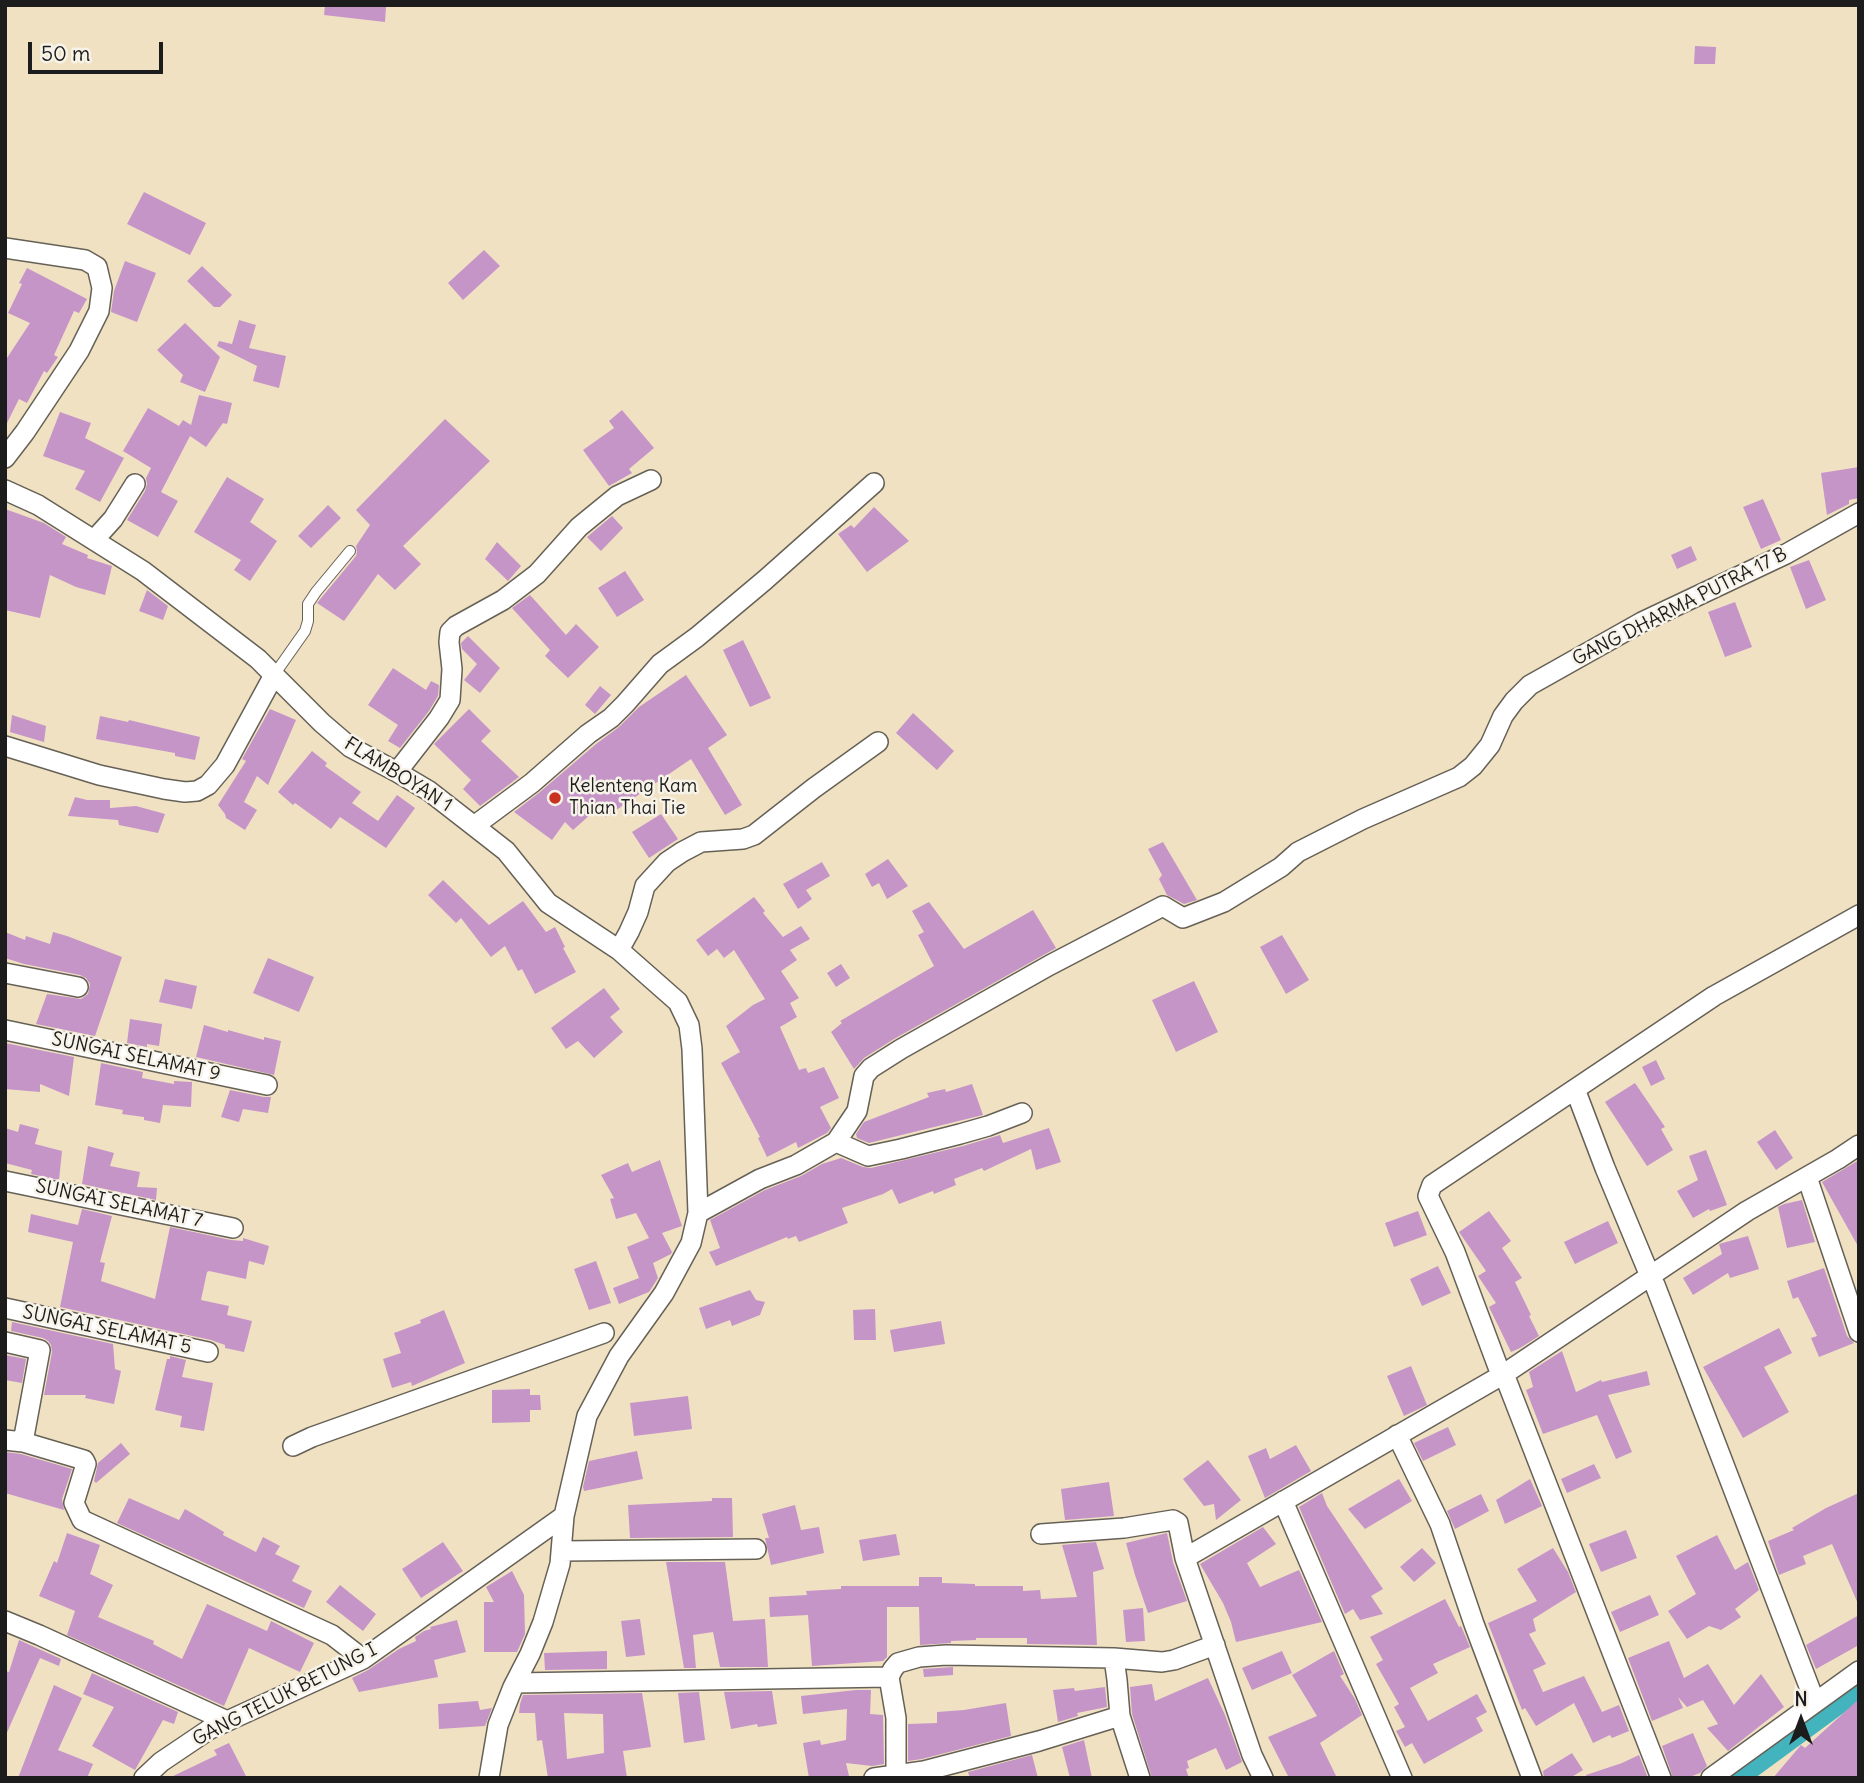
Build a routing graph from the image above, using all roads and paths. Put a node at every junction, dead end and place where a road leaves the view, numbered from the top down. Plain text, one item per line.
1 (5, 248) edge
2 (5, 458) edge
3 (651, 480) dead end
4 (874, 483) dead end
5 (135, 484) dead end
6 (5, 489) edge
7 (1859, 513) edge
8 (94, 540) junction
9 (350, 551) dead end
10 (274, 675) junction
11 (878, 742) dead end
12 (5, 746) edge
13 (397, 772) junction
14 (474, 826) junction
15 (1859, 915) edge
16 (619, 950) junction
17 (5, 973) edge
18 (78, 987) dead end
19 (5, 1030) edge
20 (267, 1085) dead end
21 (1575, 1089) junction
22 (1022, 1113) dead end
23 (836, 1142) junction
24 (1859, 1144) edge
25 (1807, 1177) junction
26 (5, 1181) edge
27 (698, 1213) junction
28 (233, 1228) dead end
29 (1650, 1276) junction
30 (7, 1314) edge
31 (1859, 1332) edge
32 (5, 1342) edge
33 (208, 1352) dead end
34 (619, 1356) junction
35 (1503, 1374) junction
36 (1397, 1435) junction
37 (14, 1441) edge
38 (293, 1446) dead end
39 (1283, 1501) junction
40 (564, 1516) junction
41 (1041, 1534) dead end
42 (756, 1549) dead end
43 (561, 1551) junction
44 (1185, 1558) junction
45 (5, 1621) edge
46 (1215, 1645) junction
47 (1114, 1658) junction
48 (363, 1659) junction
49 (1859, 1671) edge
50 (889, 1677) junction
51 (515, 1683) junction
52 (1815, 1702) junction
53 (1120, 1716) junction
54 (226, 1721) junction
55 (1737, 1771) edge
56 (896, 1776) junction
57 (144, 1778) edge
58 (489, 1778) edge
59 (874, 1778) edge
60 (1140, 1778) edge
61 (1263, 1778) edge
62 (1402, 1778) edge
63 (1532, 1778) edge
64 (1661, 1778) edge
65 (1711, 1778) edge

1 - 2 street
3 - 13 street
4 - 14 street
5 - 8 street
6 - 8 street, FLAMBOYAN 1
7 - 23 street, GANG DHARMA PUTRA 17 B
8 - 10 street, FLAMBOYAN 1
9 - 10 lane
10 - 12 street
10 - 13 street, FLAMBOYAN 1
11 - 16 street
13 - 14 street, FLAMBOYAN 1
14 - 16 street, FLAMBOYAN 1
15 - 21 street
16 - 27 street, FLAMBOYAN 1
17 - 18 street
19 - 20 street, SUNGAI SELAMAT 9
21 - 29 street
21 - 35 street
22 - 23 street
23 - 27 street
24 - 25 street
25 - 29 street
25 - 31 street
26 - 28 street, SUNGAI SELAMAT 7
27 - 34 street
29 - 35 street
29 - 52 street
30 - 33 street, SUNGAI SELAMAT 5
32 - 37 street
34 - 38 street
34 - 40 street
35 - 36 street
35 - 64 street
36 - 39 street
36 - 63 street
37 - 48 street
39 - 44 street
39 - 62 street
40 - 43 street
40 - 48 street, GANG TELUK BETUNG I
41 - 44 street
42 - 43 street
43 - 51 street
44 - 46 street
45 - 54 street
46 - 47 street
46 - 61 street
47 - 50 street
47 - 53 street
48 - 54 street, GANG TELUK BETUNG I
49 - 52 street
50 - 51 street
50 - 56 street
51 - 58 street
52 - 55 street
53 - 56 street
53 - 60 street
54 - 57 street, GANG TELUK BETUNG I
55 - 65 street
56 - 59 street

